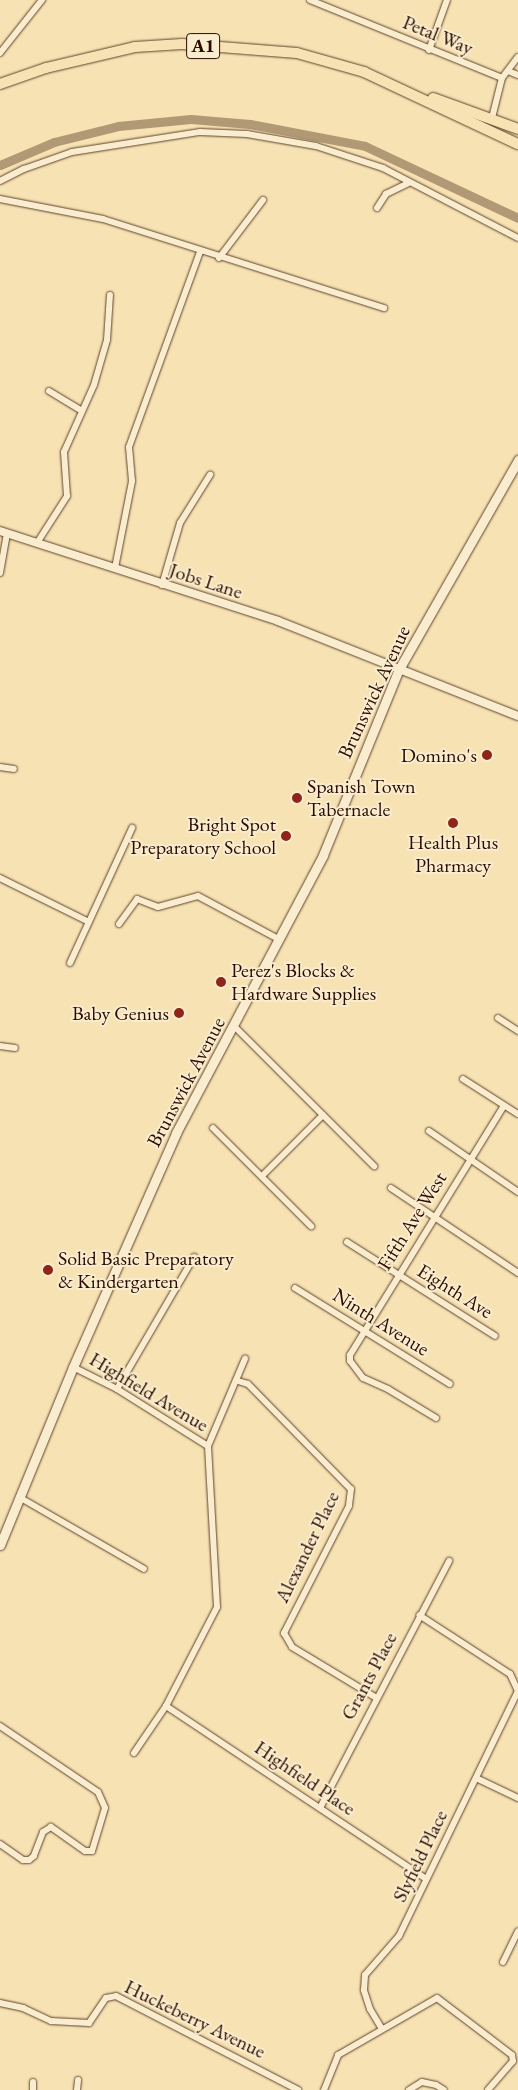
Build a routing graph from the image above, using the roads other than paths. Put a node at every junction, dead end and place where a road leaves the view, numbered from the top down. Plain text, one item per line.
1 (42, 0) edge
2 (310, 0) edge
3 (447, 0) edge
4 (429, 50) junction
5 (0, 53) edge
6 (518, 57) edge
7 (508, 71) junction
8 (518, 75) edge
9 (502, 78) junction
10 (0, 84) edge
11 (406, 90) junction
12 (492, 118) junction
13 (518, 129) edge
14 (518, 144) edge
15 (0, 181) edge
16 (409, 183) junction
17 (0, 199) edge
18 (263, 200) dead end
19 (377, 208) dead end
20 (518, 238) edge
21 (200, 252) junction
22 (219, 258) junction
23 (110, 295) dead end
24 (384, 308) dead end
25 (49, 391) dead end
26 (80, 410) junction
27 (518, 460) edge
28 (210, 475) dead end
29 (4, 533) edge
30 (37, 544) junction
31 (115, 568) junction
32 (0, 573) edge
33 (162, 585) junction
34 (399, 669) junction
35 (518, 716) edge
36 (0, 767) edge
37 (14, 769) dead end
38 (132, 828) dead end
39 (0, 878) edge
40 (89, 922) junction
41 (119, 924) dead end
42 (280, 940) junction
43 (70, 963) dead end
44 (498, 1018) dead end
45 (235, 1026) junction
46 (518, 1030) edge
47 (0, 1046) edge
48 (15, 1048) dead end
49 (463, 1079) dead end
50 (504, 1106) junction
51 (518, 1114) edge
52 (323, 1115) junction
53 (213, 1128) dead end
54 (429, 1131) dead end
55 (469, 1160) junction
56 (374, 1166) dead end
57 (262, 1176) junction
58 (391, 1188) dead end
59 (518, 1192) edge
60 (432, 1218) junction
61 (311, 1226) dead end
62 (347, 1242) dead end
63 (194, 1257) dead end
64 (518, 1273) edge
65 (398, 1275) junction
66 (295, 1288) dead end
67 (365, 1330) junction
68 (495, 1336) dead end
69 (245, 1359) dead end
70 (74, 1367) junction
71 (238, 1381) junction
72 (450, 1384) dead end
73 (117, 1389) junction
74 (436, 1418) dead end
75 (208, 1446) junction
76 (19, 1497) junction
77 (0, 1544) edge
78 (449, 1561) dead end
79 (144, 1569) dead end
80 (419, 1615) junction
81 (518, 1691) edge
82 (375, 1697) junction
83 (166, 1706) junction
84 (0, 1726) edge
85 (134, 1753) dead end
86 (476, 1778) junction
87 (518, 1798) edge
88 (320, 1808) junction
89 (0, 1844) edge
90 (426, 1878) junction
91 (518, 1931) edge
92 (502, 1962) dead end
93 (0, 2003) edge
94 (382, 2029) junction
95 (78, 2080) dead end
96 (33, 2082) dead end
97 (33, 2090) edge
98 (77, 2090) edge
99 (298, 2090) edge
100 (324, 2090) edge
101 (409, 2090) edge
102 (444, 2090) edge
103 (488, 2090) edge

1 - 5 street
2 - 4 street, Petal Way
3 - 4 street
4 - 9 street, Petal Way
6 - 7 street
7 - 8 street
7 - 9 street
9 - 12 street
10 - 11 main road, A1
11 - 12 main road, A1
11 - 14 main road, A1
12 - 13 main road, A1
15 - 16 street
16 - 19 street
16 - 20 street
17 - 21 street
18 - 22 street
21 - 22 street
21 - 31 street
22 - 24 street
23 - 26 street
25 - 26 street
26 - 30 street
27 - 34 main road, Brunswick Avenue
28 - 33 street
29 - 30 street, Jobs Lane
29 - 32 street
30 - 31 street, Jobs Lane
31 - 33 street, Jobs Lane
33 - 34 street, Jobs Lane
34 - 35 street, Jobs Lane
34 - 42 main road, Brunswick Avenue
36 - 37 street
38 - 40 street
39 - 40 street
40 - 43 street
41 - 42 street
42 - 45 main road, Brunswick Avenue
44 - 46 street
45 - 52 street
45 - 70 main road, Brunswick Avenue
47 - 48 street
49 - 50 street
50 - 51 street
50 - 55 street, Fifth Ave West
52 - 56 street
52 - 57 street
53 - 57 street
54 - 55 street
55 - 59 street
55 - 60 street, Fifth Ave West
57 - 61 street
58 - 60 street
60 - 64 street
60 - 65 street, Fifth Ave West
62 - 65 street, Eighth Ave
63 - 73 street
65 - 67 street, Fifth Ave West
65 - 68 street, Eighth Ave
66 - 67 street, Ninth Avenue
67 - 72 street, Ninth Avenue
67 - 74 street, Fifth Ave West
69 - 71 street
70 - 73 street, Highfield Avenue
70 - 76 main road, Brunswick Avenue
71 - 75 street
71 - 82 street, Alexander Place
73 - 75 street, Highfield Avenue
75 - 83 street
76 - 77 main road, Brunswick Avenue
76 - 79 street
78 - 80 street, Grants Place
80 - 81 street
80 - 82 street, Grants Place
81 - 86 street, Slyfield Place
82 - 88 street, Grants Place
83 - 85 street
83 - 88 street, Highfield Place
84 - 89 street
86 - 87 street
86 - 90 street, Slyfield Place
88 - 90 street, Highfield Place
90 - 94 street, Slyfield Place
91 - 92 street
93 - 99 street, Huckeberry Avenue
94 - 100 street
94 - 103 street
95 - 98 street
96 - 97 street
101 - 102 street

